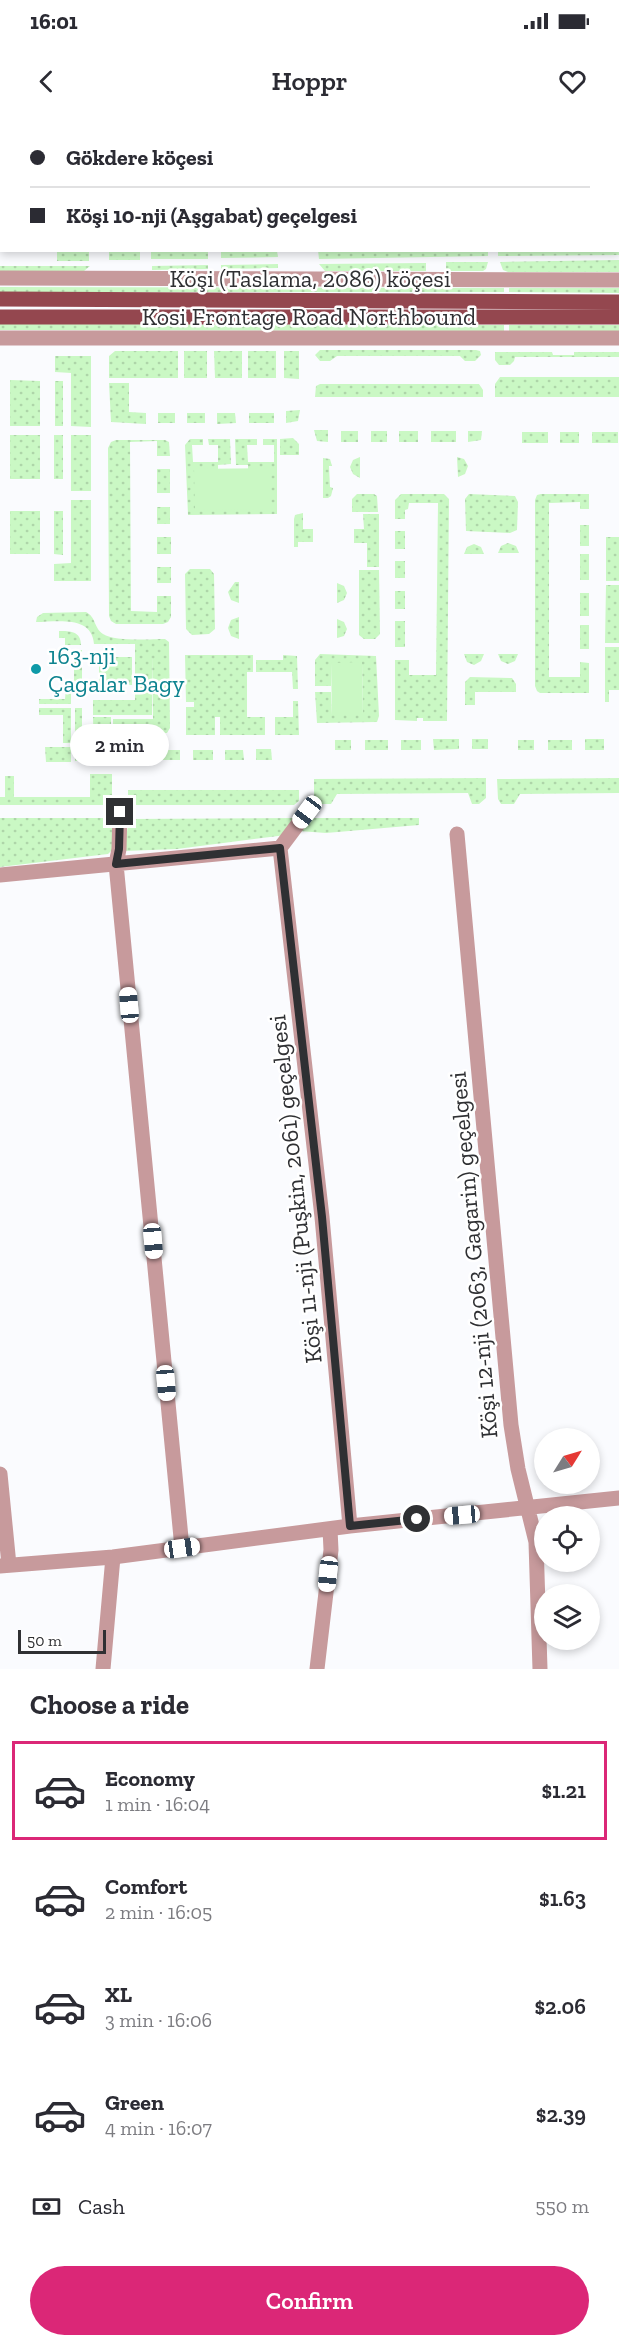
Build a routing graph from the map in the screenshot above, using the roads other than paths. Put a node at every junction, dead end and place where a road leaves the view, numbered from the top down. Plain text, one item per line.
1 (0, 278) edge
2 (619, 280) edge
3 (0, 299) edge
4 (619, 302) edge
5 (0, 317) edge
6 (619, 317) edge
7 (0, 338) edge
8 (619, 338) edge
9 (120, 812) dead end
10 (307, 812) dead end
11 (457, 834) dead end
12 (280, 848) junction
13 (116, 864) junction
14 (0, 874) edge
15 (0, 1474) edge
16 (619, 1498) edge
17 (529, 1509) junction
18 (350, 1526) junction
19 (330, 1528) junction
20 (182, 1548) junction
21 (113, 1557) junction
22 (5, 1565) edge
23 (103, 1669) edge
24 (317, 1669) edge
25 (540, 1669) edge

1 - 2 street
3 - 4 main road, Köşi (Taslama, 2086) köçesi
5 - 6 main road, Köşi (Taslama, 2086) köçesi
7 - 8 street, Kosi Frontage Road Northbound
9 - 13 street
10 - 12 street
11 - 17 street, Köşi 12-nji (2063, Gagarin) geçelgesi
12 - 13 street
12 - 18 street, Köşi 11-nji (Puşkin, 2061) geçelgesi
13 - 14 street
13 - 20 street
15 - 22 street
16 - 17 street
17 - 18 street
17 - 25 street, Köşi 12-nji (2063, Gagarin) geçelgesi
18 - 19 street
19 - 20 street
19 - 24 street
20 - 21 street
21 - 22 street
21 - 23 street

